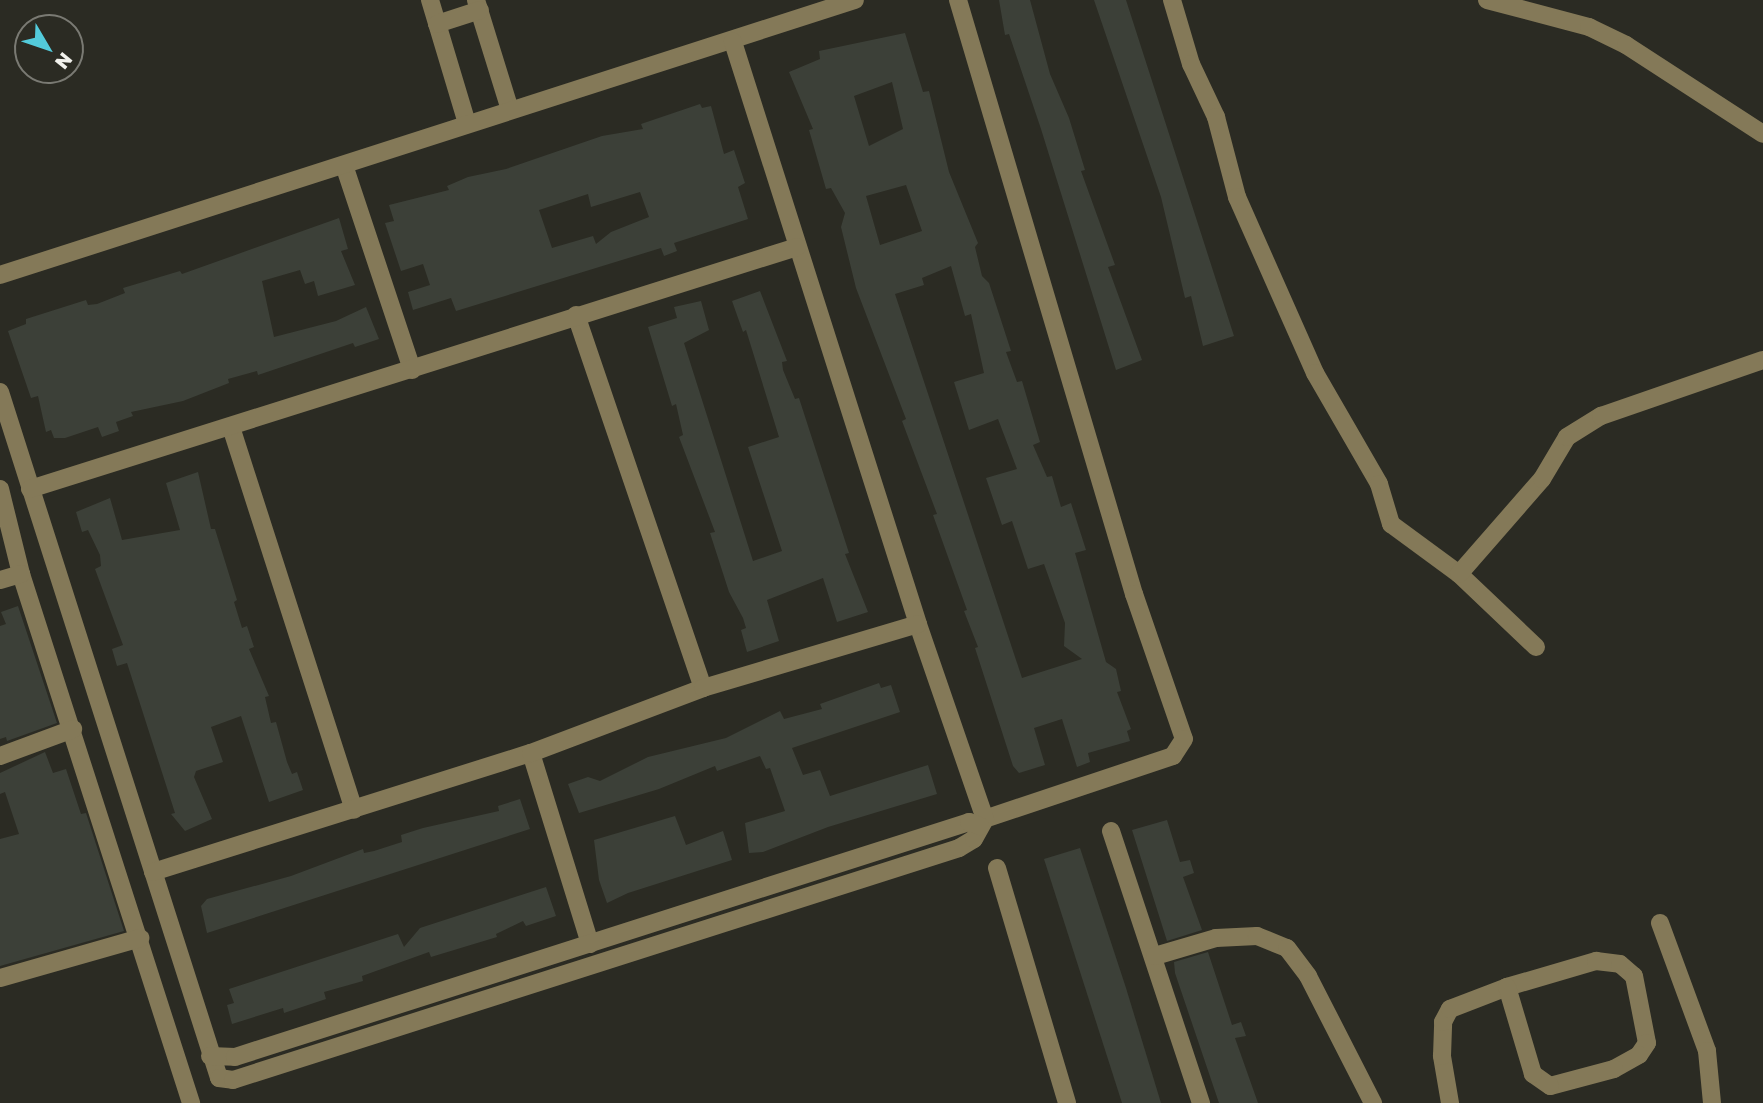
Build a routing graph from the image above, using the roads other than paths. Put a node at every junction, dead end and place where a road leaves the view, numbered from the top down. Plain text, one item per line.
1 (430, 0) edge
2 (855, 0) edge
3 (958, 0) edge
4 (1172, 0) edge
5 (1487, 0) edge
6 (478, 5) edge
7 (437, 24) junction
8 (733, 42) junction
9 (510, 110) junction
10 (467, 122) junction
11 (1763, 135) edge
12 (344, 165) junction
13 (797, 247) junction
14 (0, 275) edge
15 (576, 315) junction
16 (1763, 360) edge
17 (412, 370) junction
18 (0, 392) edge
19 (232, 427) junction
20 (0, 489) edge
21 (30, 489) junction
22 (22, 573) junction
23 (1459, 575) junction
24 (0, 580) edge
25 (918, 624) junction
26 (1536, 646) dead end
27 (703, 688) junction
28 (73, 729) junction
29 (531, 753) junction
30 (0, 756) edge
31 (354, 810) junction
32 (982, 822) junction
33 (1111, 831) dead end
34 (997, 868) dead end
35 (153, 872) junction
36 (1660, 923) dead end
37 (140, 938) junction
38 (590, 944) junction
39 (1155, 956) junction
40 (0, 978) edge
41 (1507, 988) junction
42 (210, 1056) junction
43 (191, 1103) edge
44 (1067, 1103) edge
45 (1201, 1103) edge
46 (1373, 1103) edge
47 (1450, 1103) edge
48 (1712, 1103) edge

1 - 7 street
2 - 8 street
3 - 32 street
4 - 23 street
5 - 11 street
6 - 7 street
6 - 9 street
7 - 10 street
8 - 9 street
8 - 13 street
9 - 10 street
10 - 12 street
12 - 14 street
12 - 17 street
13 - 15 street
13 - 25 street
15 - 17 street
15 - 27 street
16 - 23 street
17 - 19 street
18 - 21 street
19 - 21 street
19 - 31 street
20 - 22 street
21 - 35 street
22 - 24 street
22 - 28 street
23 - 26 street
25 - 27 street
25 - 32 street
27 - 29 street
28 - 30 street
28 - 37 street
29 - 31 street
29 - 38 street
31 - 35 street
32 - 38 street
32 - 42 street
33 - 39 street
34 - 44 street
35 - 42 street
36 - 48 street
37 - 40 street
37 - 43 street
38 - 42 street
39 - 45 street
39 - 46 street
41 - 41 street
41 - 47 street

